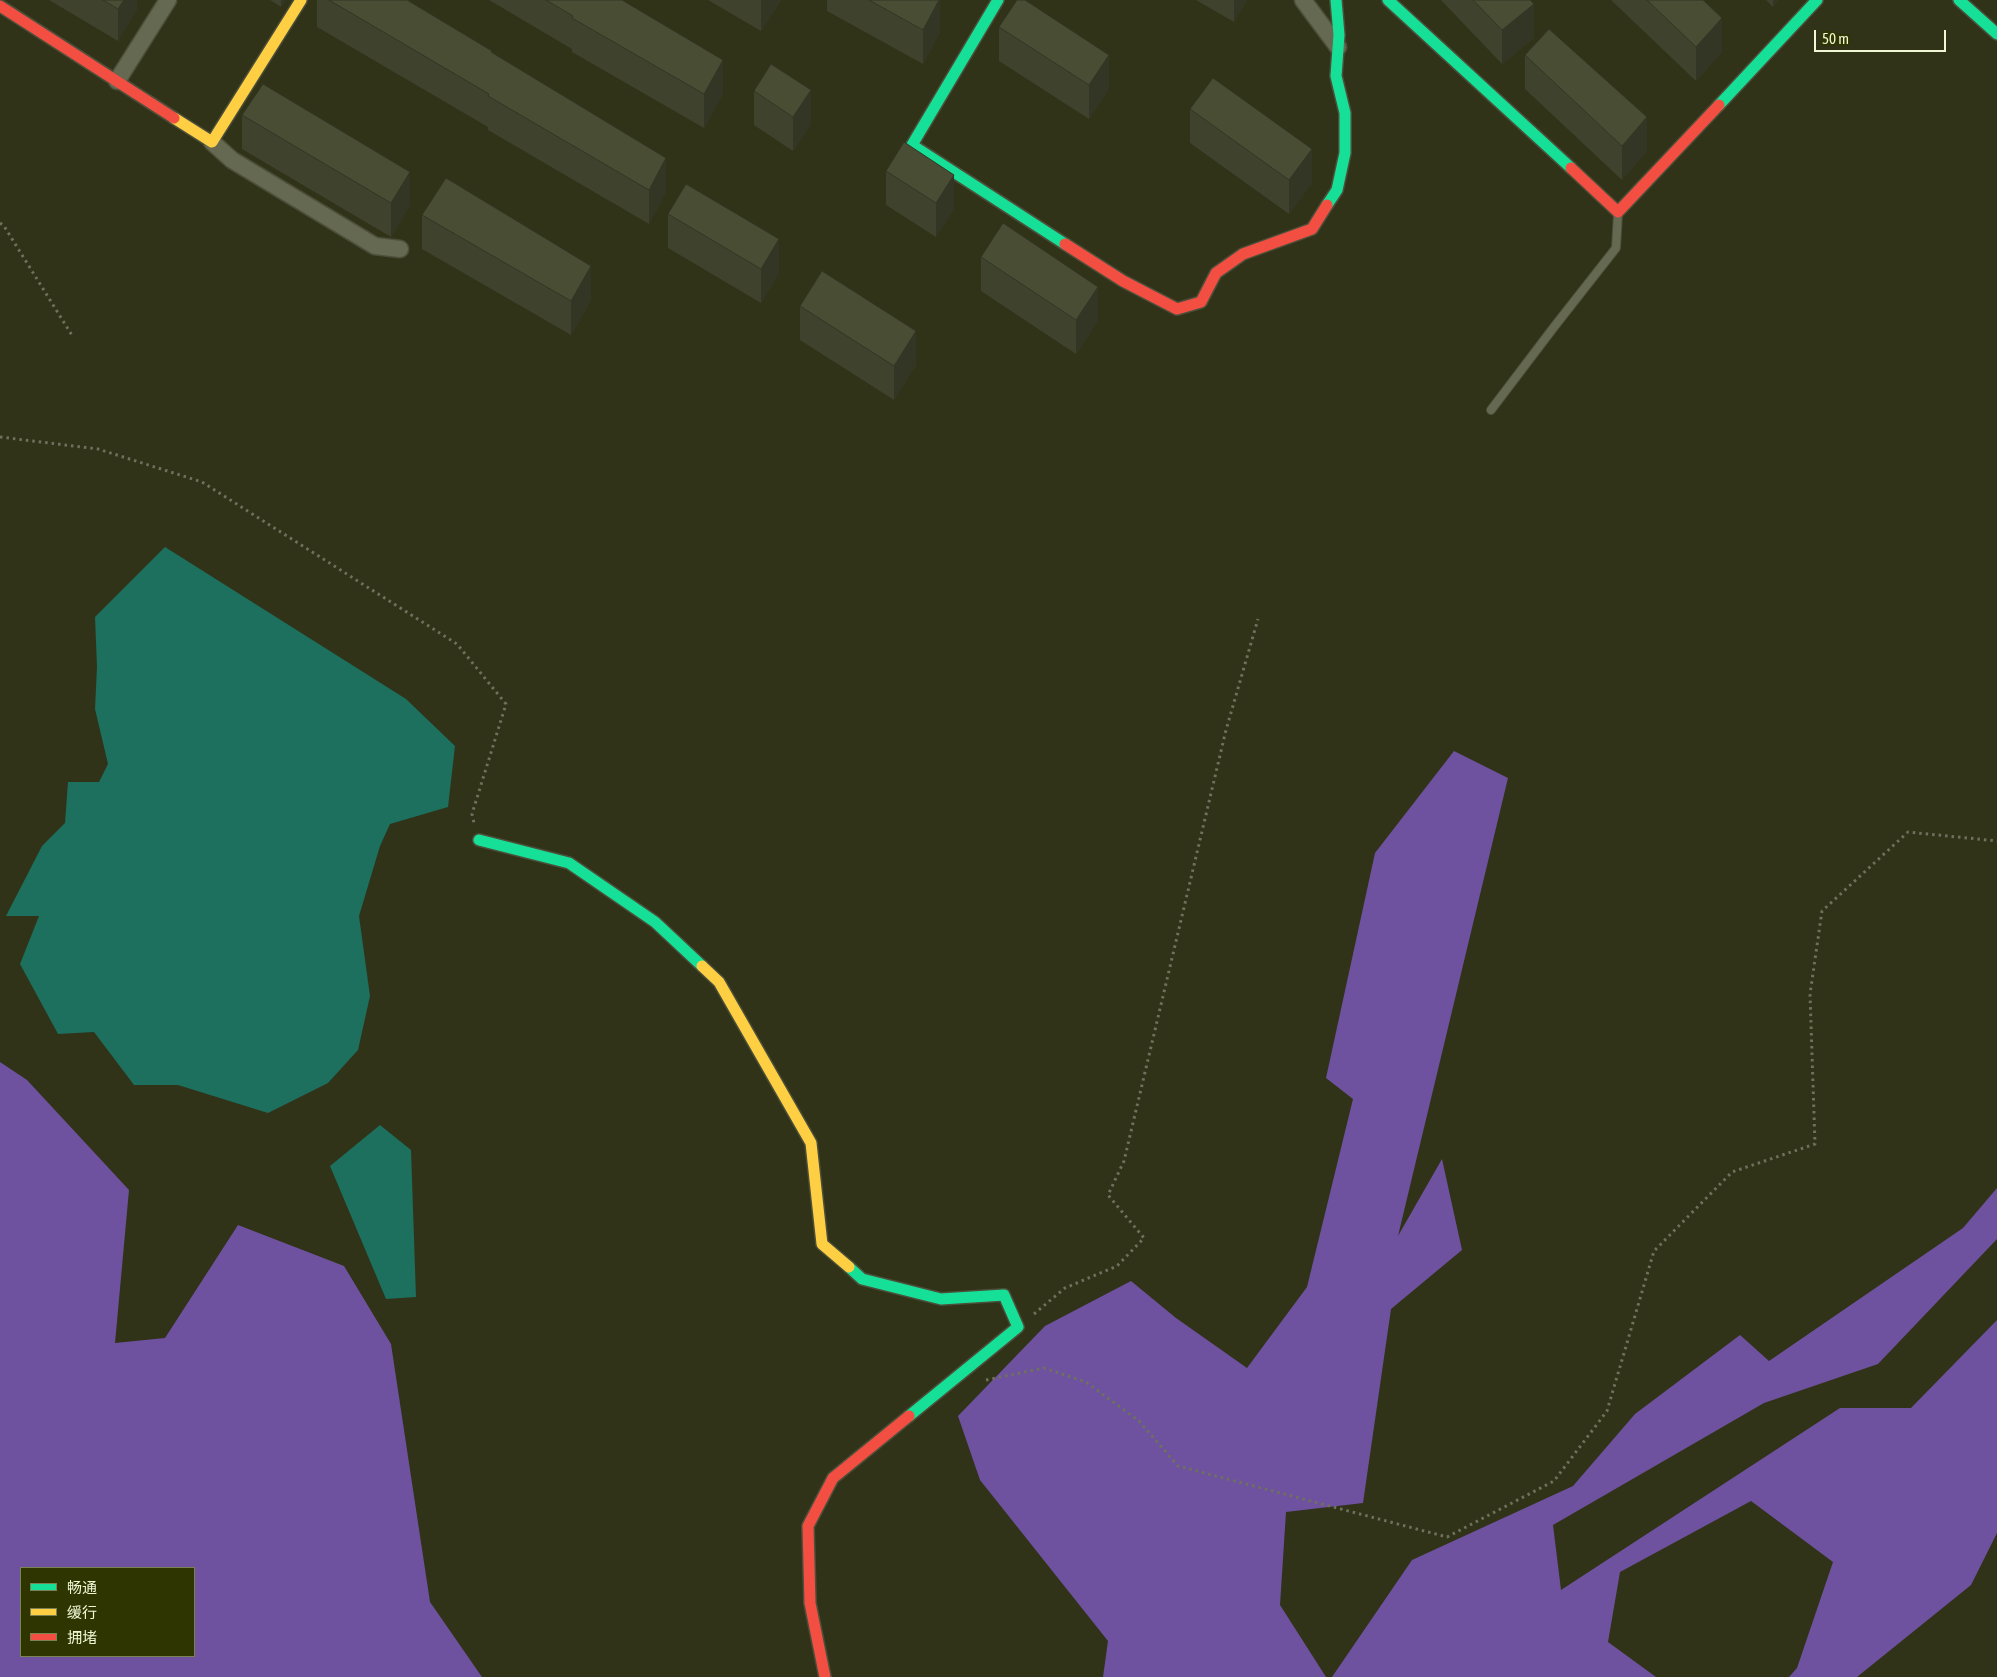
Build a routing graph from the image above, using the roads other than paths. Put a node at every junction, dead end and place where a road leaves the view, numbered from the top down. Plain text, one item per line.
1 (168, 0) edge
2 (301, 0) edge
3 (998, 0) edge
4 (1303, 0) edge
5 (1336, 0) edge
6 (1388, 0) edge
7 (1816, 0) edge
8 (1959, 0) edge
9 (0, 6) edge
10 (1997, 34) edge
11 (1338, 47) junction
12 (117, 81) junction
13 (212, 142) junction
14 (1618, 212) junction
15 (400, 249) dead end
16 (1491, 410) dead end
17 (480, 840) road end
18 (824, 1677) edge

1 - 12 street
2 - 13 street
3 - 11 street
4 - 11 street
5 - 11 street
6 - 14 street
7 - 14 street
8 - 10 street
9 - 12 street
12 - 13 street
13 - 15 street
14 - 16 lane
17 - 18 street

